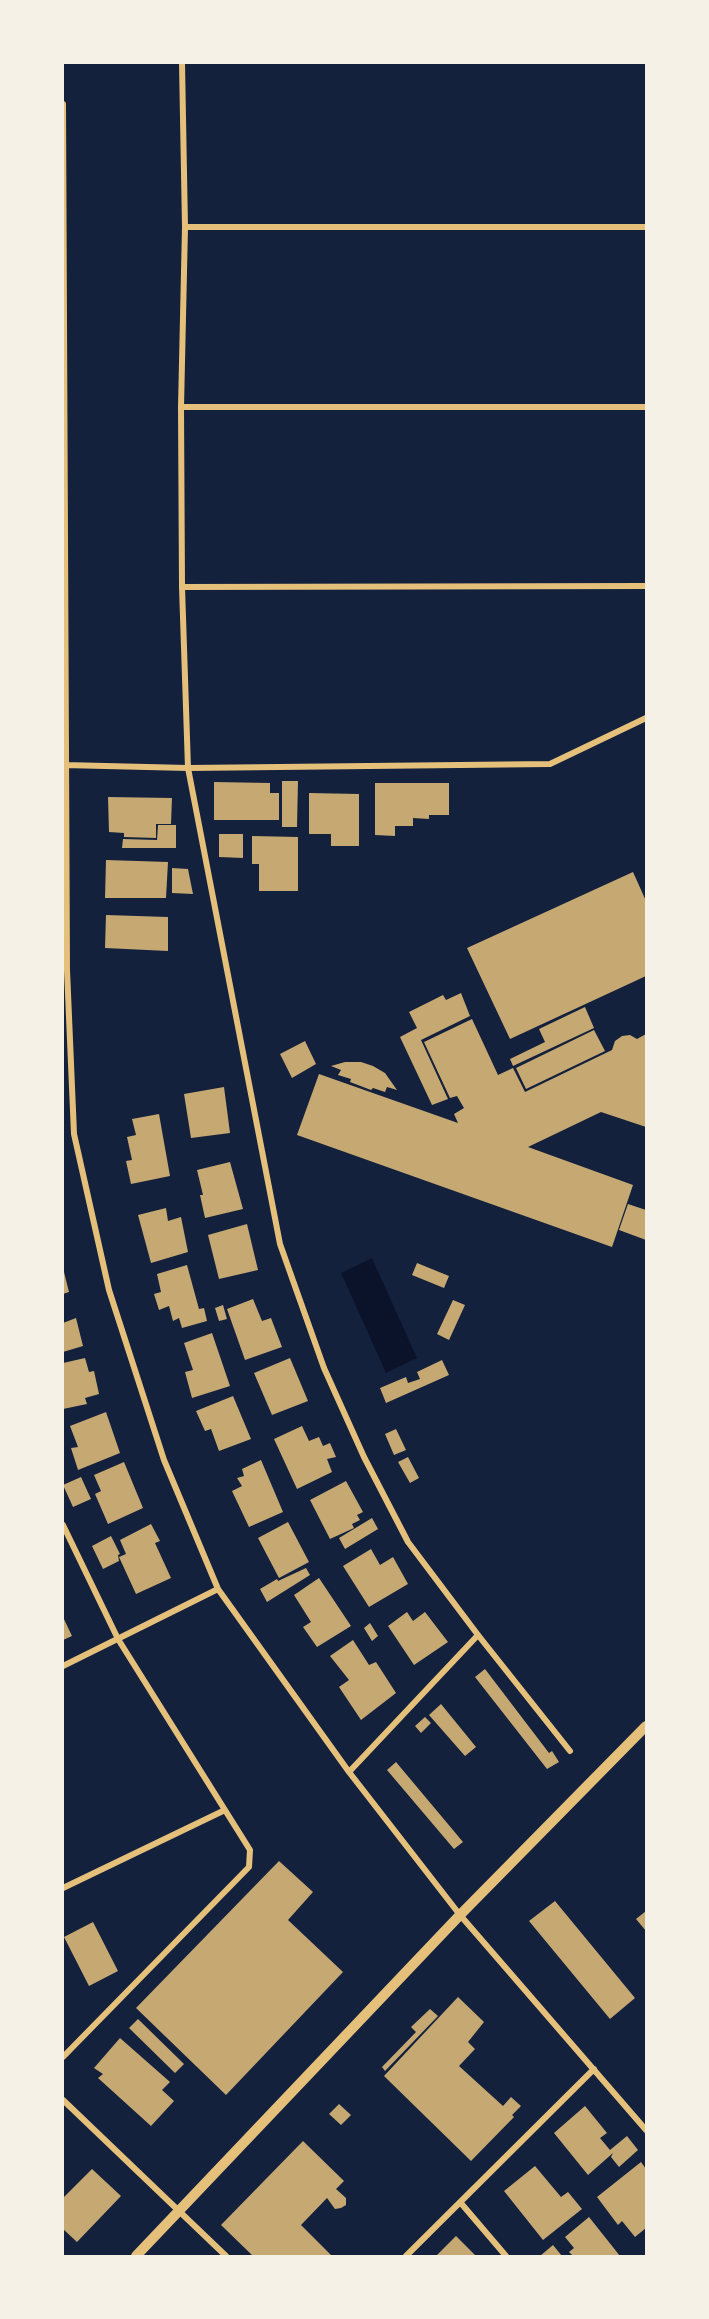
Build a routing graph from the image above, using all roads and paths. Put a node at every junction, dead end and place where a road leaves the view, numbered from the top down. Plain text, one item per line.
1 (182, 63) edge
2 (63, 104) edge
3 (185, 227) junction
4 (646, 227) edge
5 (646, 406) edge
6 (181, 407) junction
7 (646, 586) edge
8 (182, 587) junction
9 (646, 718) edge
10 (65, 765) edge
11 (188, 768) junction
12 (63, 1525) edge
13 (218, 1589) junction
14 (478, 1635) junction
15 (118, 1639) junction
16 (63, 1666) edge
17 (646, 1726) edge
18 (570, 1750) dead end
19 (349, 1772) junction
20 (225, 1809) junction
21 (63, 1888) edge
22 (460, 1915) junction
23 (63, 2057) edge
24 (594, 2069) junction
25 (63, 2100) edge
26 (646, 2130) edge
27 (460, 2202) junction
28 (180, 2211) junction
29 (136, 2256) edge
30 (226, 2256) edge
31 (406, 2256) edge
32 (506, 2256) edge

1 - 3 street
2 - 10 street
3 - 4 street
3 - 6 street
5 - 6 street
6 - 8 street
7 - 8 street
8 - 11 street
9 - 11 street
10 - 11 street
10 - 13 street
11 - 14 street
12 - 15 street
13 - 15 street
13 - 19 street
14 - 18 street
14 - 19 street
15 - 16 street
15 - 20 street
17 - 22 street
19 - 22 street
20 - 21 street
20 - 23 street
22 - 24 street
22 - 28 street
24 - 26 street
24 - 27 street
25 - 28 street
27 - 31 street
27 - 32 street
28 - 29 street
28 - 30 street

